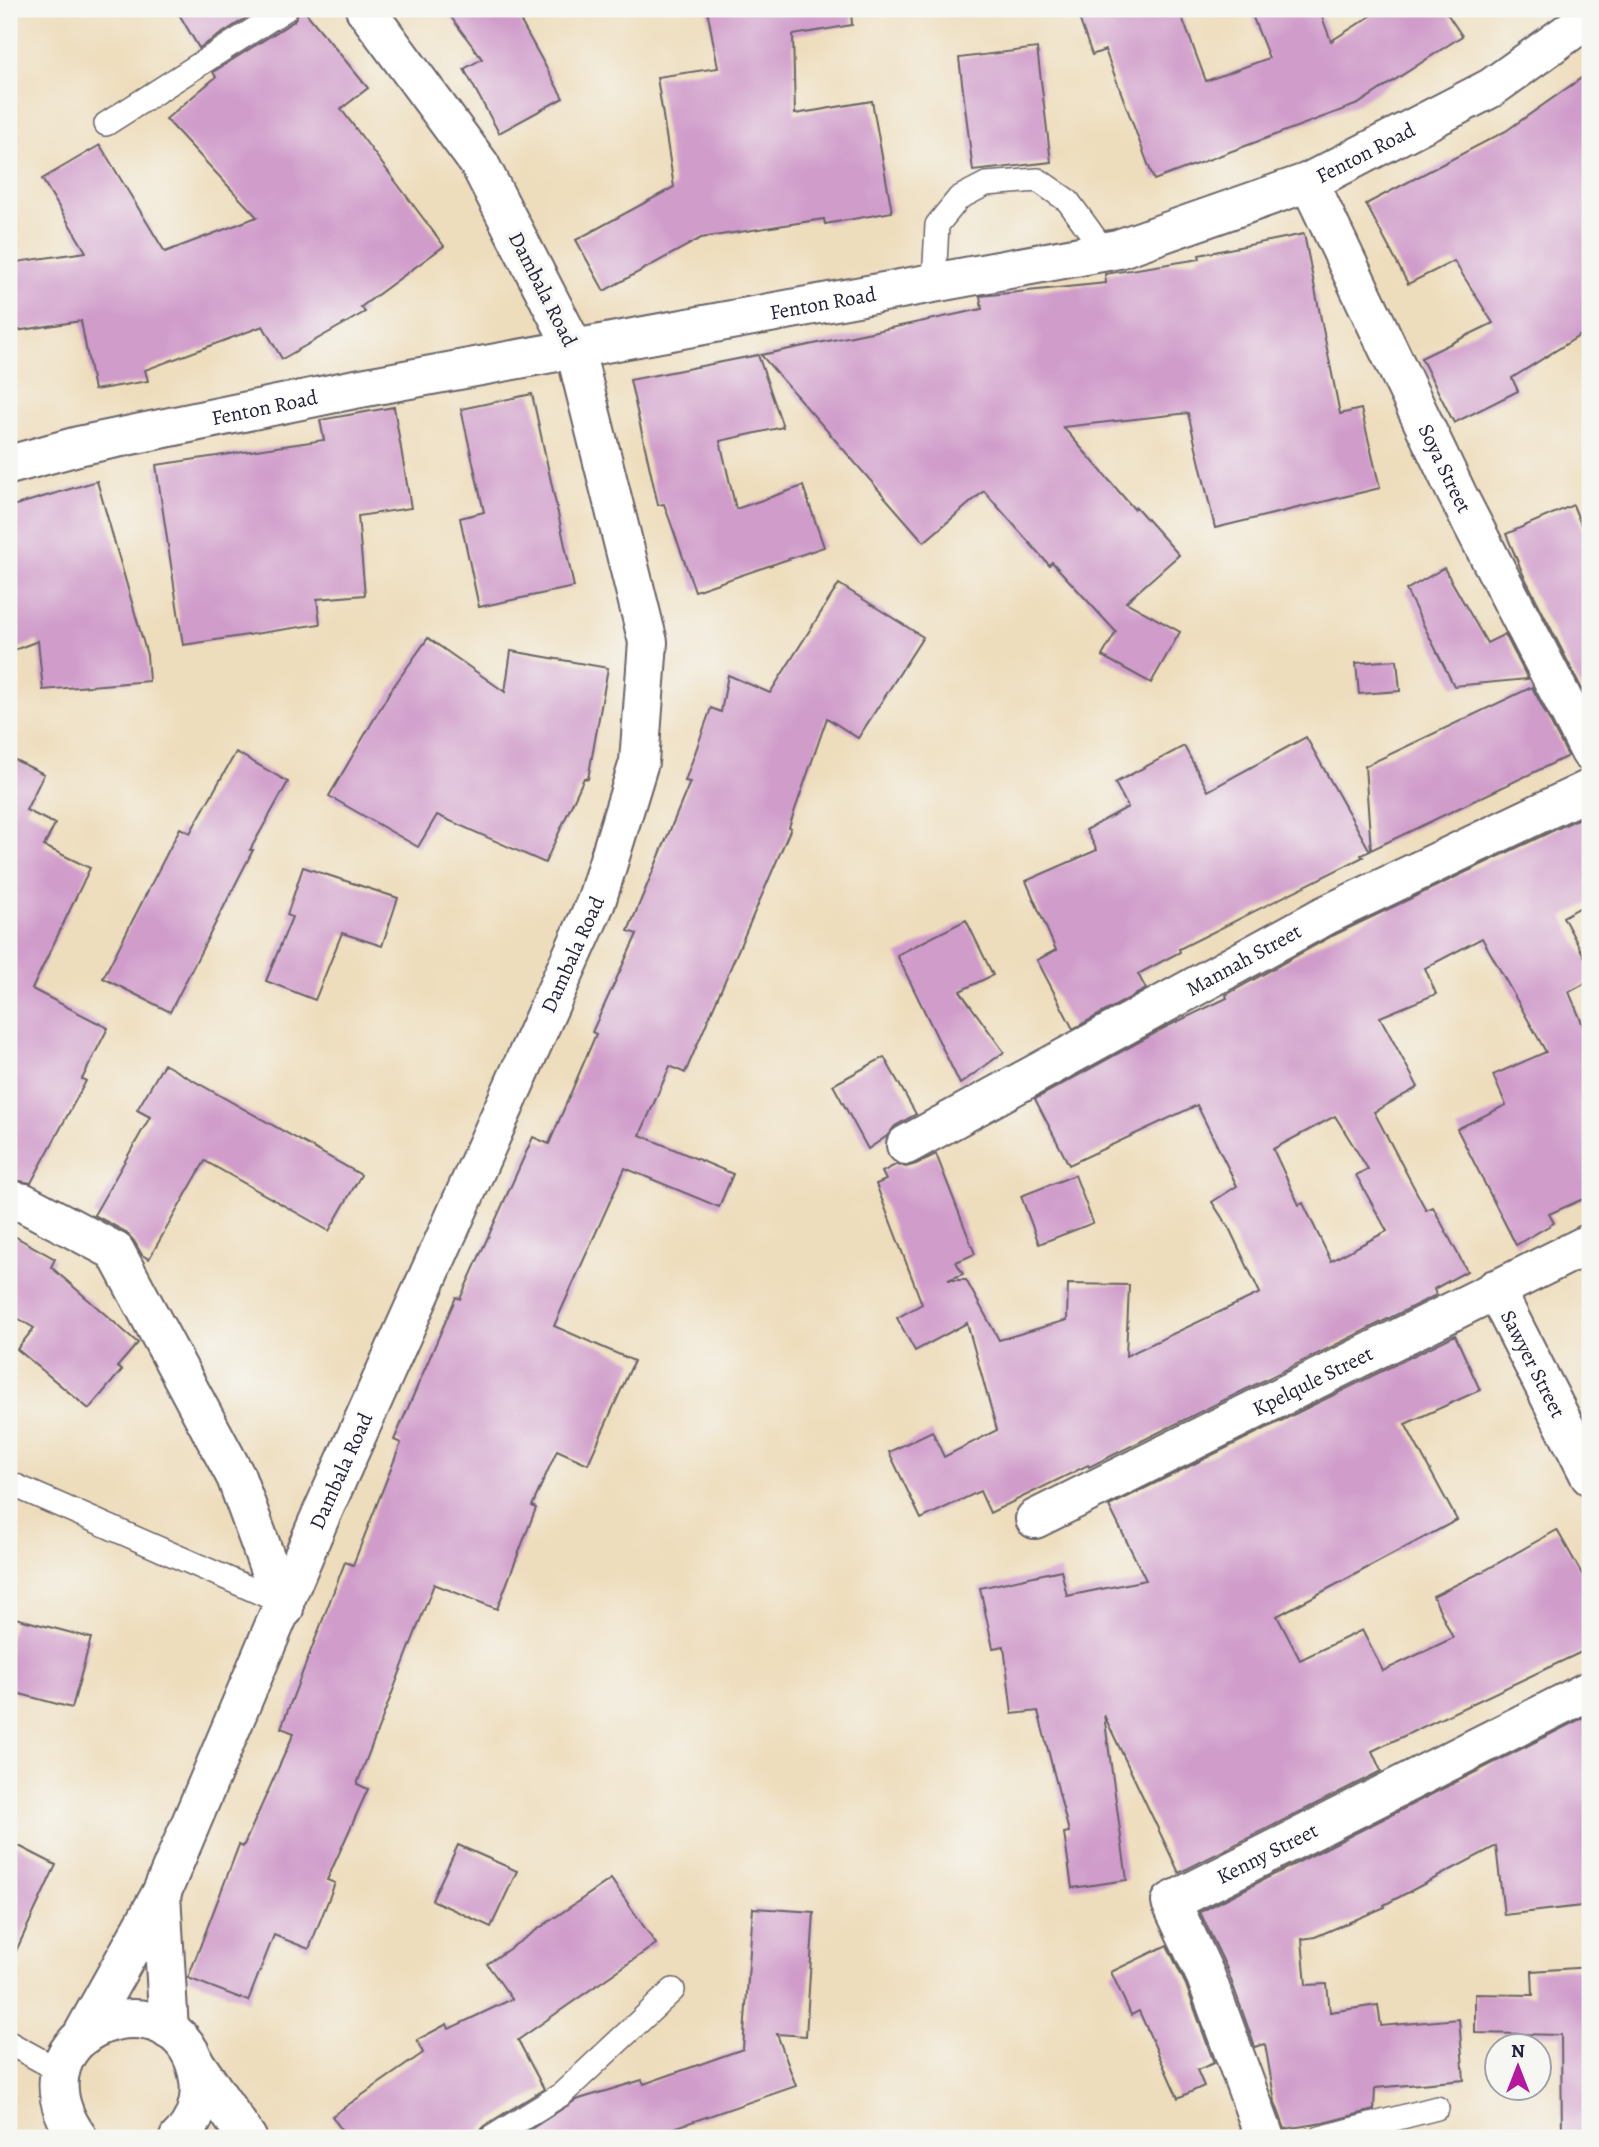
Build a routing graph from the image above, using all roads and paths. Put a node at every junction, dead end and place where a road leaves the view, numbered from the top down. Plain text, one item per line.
1 (286, 9) edge
2 (365, 9) edge
3 (1590, 17) edge
4 (106, 124) dead end
5 (1309, 181) junction
6 (1105, 252) junction
7 (934, 283) junction
8 (575, 350) junction
9 (9, 465) edge
10 (1590, 752) edge
11 (1590, 789) edge
12 (906, 1145) dead end
13 (9, 1200) edge
14 (1590, 1243) edge
15 (1495, 1289) junction
16 (1590, 1476) edge
17 (9, 1483) edge
18 (1035, 1519) dead end
19 (282, 1605) junction
20 (1590, 1690) edge
21 (161, 1894) junction
22 (673, 1990) dead end
23 (169, 2030) junction
24 (83, 2034) junction
25 (9, 2043) edge
26 (197, 2066) junction
27 (60, 2071) junction
28 (1437, 2108) dead end
29 (42, 2138) edge
30 (78, 2138) edge
31 (179, 2138) edge
32 (247, 2138) edge
33 (491, 2138) edge
34 (1265, 2138) edge
35 (1320, 2138) edge

1 - 4 lane
2 - 8 street, Dambala Road
3 - 5 street, Fenton Road
5 - 6 street, Fenton Road
5 - 10 street, Soya Street
6 - 7 street, Fenton Road
6 - 7 lane
7 - 8 street, Fenton Road
8 - 9 street, Fenton Road
8 - 19 street, Dambala Road
11 - 12 street, Mannah Street
13 - 19 street
14 - 15 street, Kpelqule Street
15 - 16 street, Sawyer Street
15 - 18 street, Kpelqule Street
17 - 19 lane
19 - 21 street, Dambala Road
20 - 34 street, Kenny Street
21 - 23 street, Dambala Road
21 - 24 street, Dambala Road
22 - 33 lane
23 - 24 street
23 - 26 street
24 - 27 street, Dambala Road
25 - 27 lane
26 - 31 street
26 - 32 street
27 - 29 street, Dambala Road
27 - 30 street
28 - 35 lane

